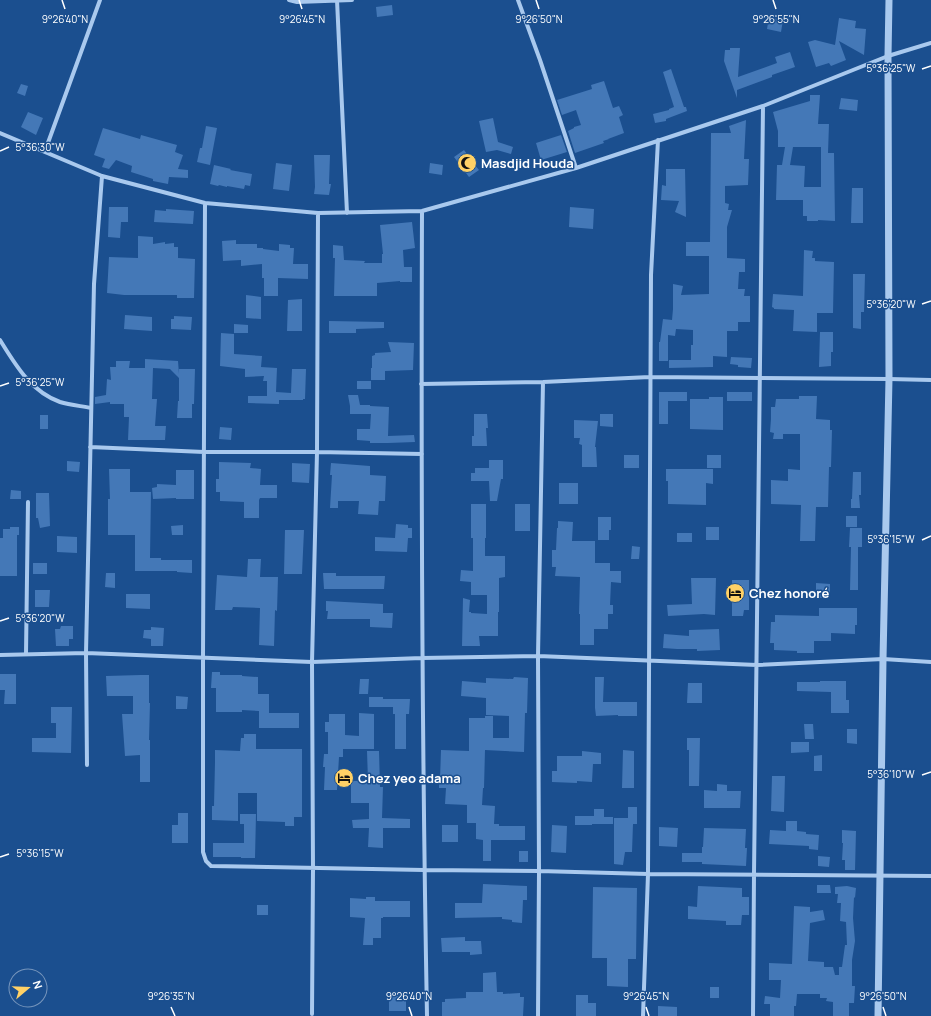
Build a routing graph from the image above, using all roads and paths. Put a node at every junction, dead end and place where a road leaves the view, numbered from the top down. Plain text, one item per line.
1 (100, 0) edge
2 (289, 0) edge
3 (337, 0) edge
4 (352, 0) edge
5 (518, 0) edge
6 (889, 0) edge
7 (931, 43) edge
8 (888, 56) junction
9 (763, 106) junction
10 (0, 132) edge
11 (658, 140) junction
12 (45, 151) junction
13 (576, 168) junction
14 (102, 176) junction
15 (205, 203) junction
16 (422, 211) junction
17 (318, 213) junction
18 (347, 213) junction
19 (0, 340) edge
20 (650, 377) junction
21 (760, 378) junction
22 (889, 378) junction
23 (931, 380) edge
24 (543, 382) junction
25 (422, 384) junction
26 (91, 408) junction
27 (90, 447) junction
28 (204, 452) junction
29 (317, 452) junction
30 (422, 454) junction
31 (28, 502) dead end
32 (86, 653) junction
33 (26, 654) junction
34 (0, 655) edge
35 (538, 656) junction
36 (203, 658) junction
37 (422, 658) junction
38 (883, 659) junction
39 (649, 661) junction
40 (312, 662) junction
41 (931, 662) edge
42 (757, 665) junction
43 (87, 765) dead end
44 (313, 868) junction
45 (424, 870) junction
46 (539, 871) junction
47 (648, 874) junction
48 (754, 874) junction
49 (881, 876) junction
50 (931, 876) edge
51 (312, 1014) dead end
52 (427, 1016) edge
53 (538, 1016) edge
54 (643, 1016) edge
55 (753, 1016) edge
56 (878, 1016) edge

1 - 12 street
2 - 3 street
3 - 4 street
3 - 18 street
5 - 13 street
6 - 8 street
7 - 8 street
8 - 9 street
8 - 22 street
9 - 11 street
9 - 21 street
10 - 12 street
11 - 13 street
11 - 20 street
12 - 14 street
13 - 16 street
14 - 15 street
14 - 26 street
15 - 17 street
15 - 28 street
16 - 18 street
16 - 25 street
17 - 18 street
17 - 29 street
19 - 26 street
20 - 21 street
20 - 24 street
20 - 39 street
21 - 22 street
21 - 42 street
22 - 23 street
22 - 38 street
24 - 25 street
24 - 35 street
25 - 30 street
26 - 27 street
27 - 28 street
27 - 32 street
28 - 29 street
28 - 36 street
29 - 30 street
29 - 40 street
30 - 37 street
31 - 33 street
32 - 33 street
32 - 36 street
32 - 43 street
33 - 34 street
35 - 37 street
35 - 39 street
35 - 46 street
36 - 40 street
36 - 44 street
37 - 40 street
37 - 45 street
38 - 41 street
38 - 42 street
38 - 49 street
39 - 42 street
39 - 47 street
40 - 44 street
42 - 48 street
44 - 45 street
44 - 51 street
45 - 46 street
45 - 52 street
46 - 47 street
46 - 53 street
47 - 48 street
47 - 54 street
48 - 49 street
48 - 55 street
49 - 50 street
49 - 56 street

